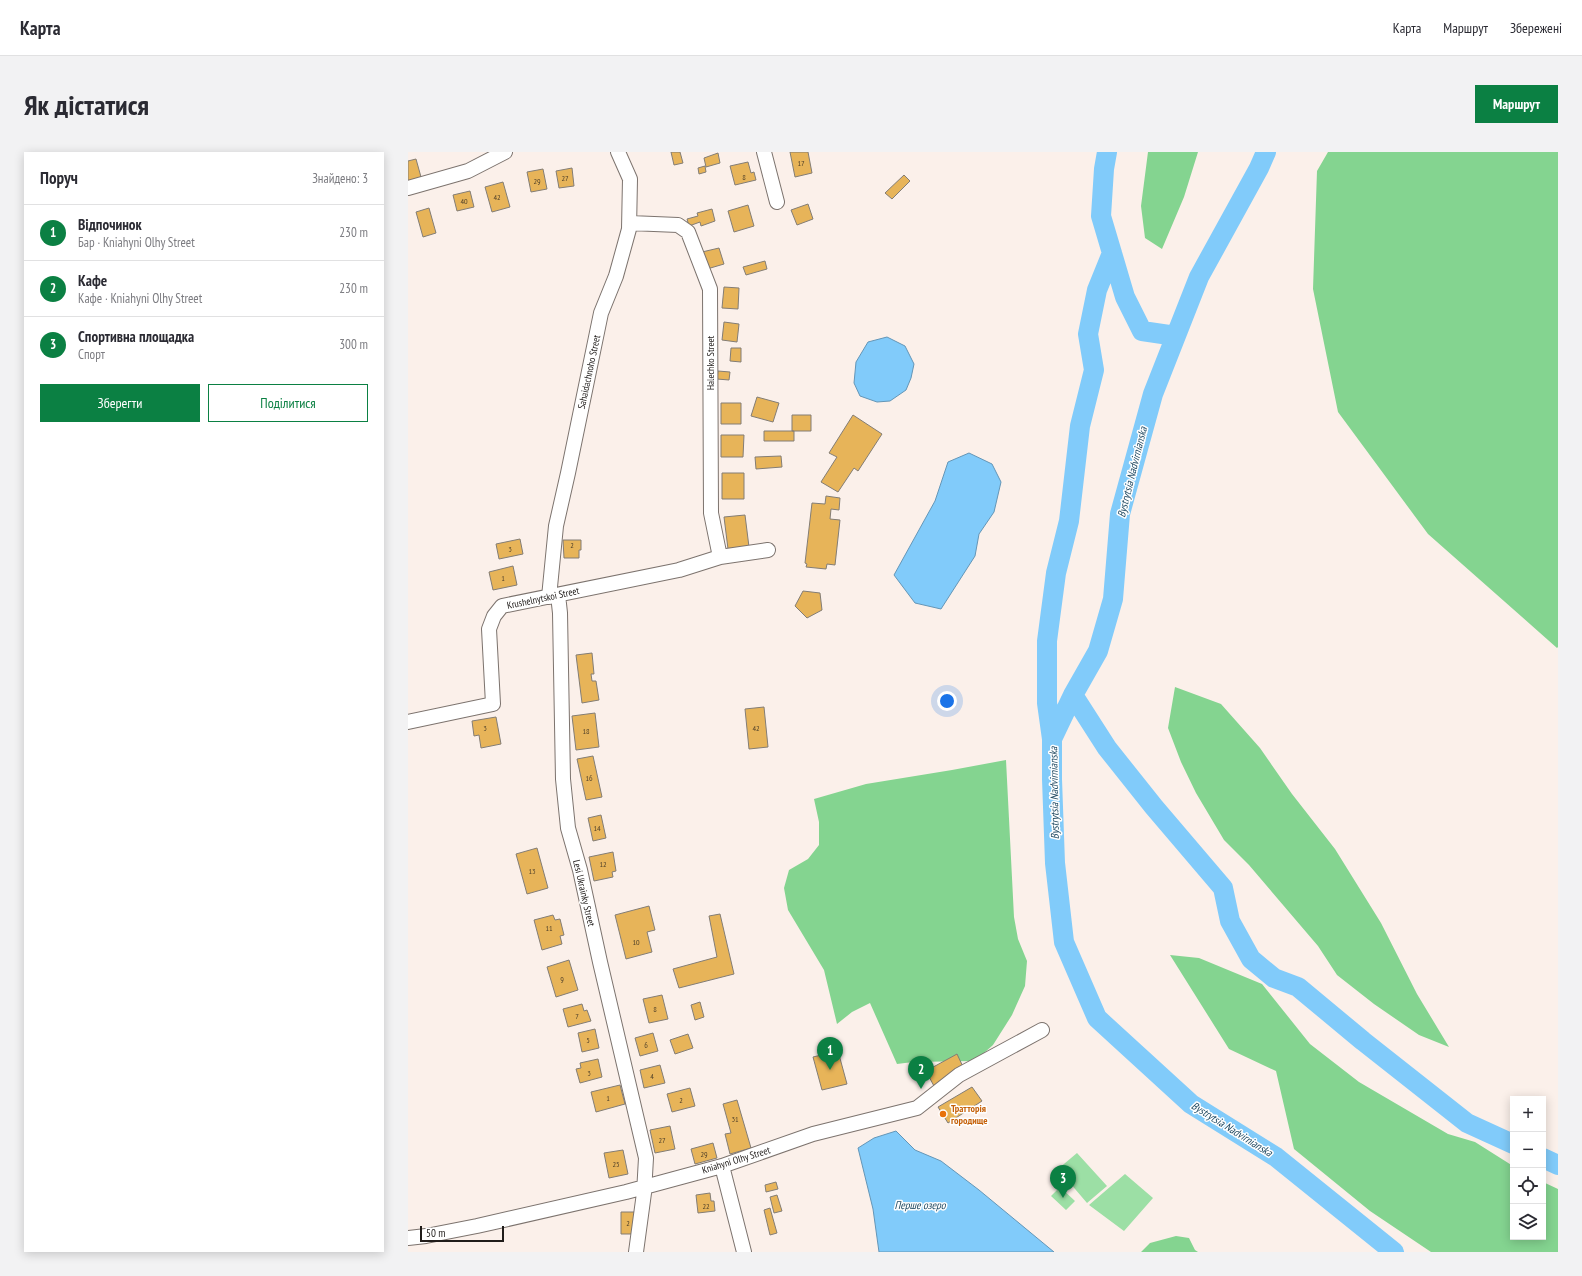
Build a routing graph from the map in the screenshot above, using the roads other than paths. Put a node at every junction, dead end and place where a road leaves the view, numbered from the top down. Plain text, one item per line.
1 (505, 152) edge
2 (618, 152) edge
3 (764, 152) edge
4 (408, 188) edge
5 (777, 202) dead end
6 (630, 223) junction
7 (768, 550) dead end
8 (720, 557) junction
9 (553, 596) junction
10 (408, 722) edge
11 (1042, 1030) dead end
12 (722, 1166) junction
13 (644, 1186) junction
14 (408, 1238) edge
15 (636, 1252) edge
16 (744, 1252) edge

1 - 4 street
2 - 6 street, Sahaidachnoho Street
3 - 5 street
6 - 8 street, Halechko Street
6 - 9 street, Sahaidachnoho Street
7 - 8 street, Krushelnytskoi Street
8 - 9 street, Krushelnytskoi Street
9 - 10 street, Krushelnytskoi Street
9 - 13 street, Lesi Ukrainky Street
11 - 12 street, Kniahyni Olhy Street
12 - 13 street, Kniahyni Olhy Street
12 - 16 street
13 - 14 street, Kniahyni Olhy Street
13 - 15 street, Lesi Ukrainky Street

